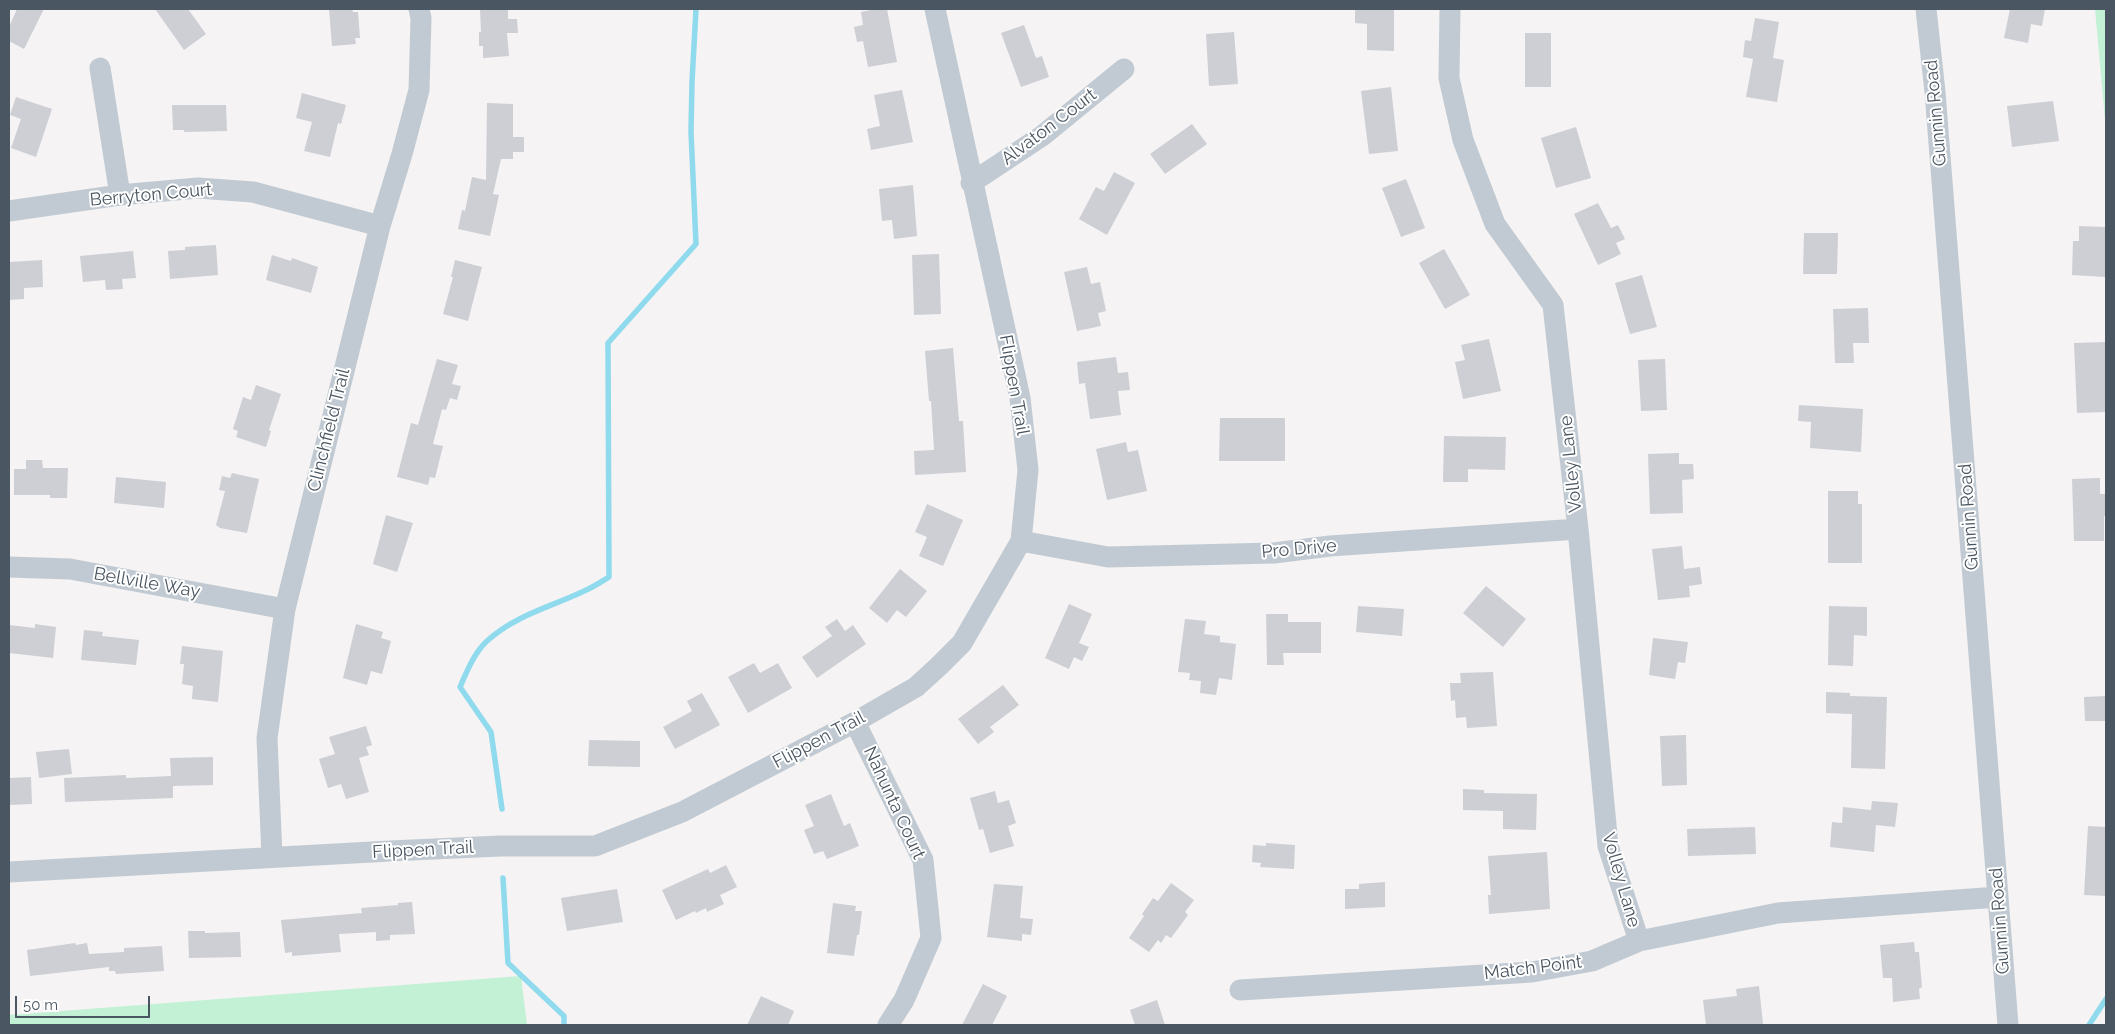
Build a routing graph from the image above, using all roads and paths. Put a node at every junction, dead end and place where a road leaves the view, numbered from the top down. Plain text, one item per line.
1 (419, 9) edge
2 (935, 9) edge
3 (1450, 9) edge
4 (1926, 9) edge
5 (100, 68) dead end
6 (1124, 69) dead end
7 (971, 183) junction
8 (120, 196) junction
9 (9, 211) edge
10 (380, 226) junction
11 (1578, 529) junction
12 (1022, 541) junction
13 (9, 567) edge
14 (285, 608) junction
15 (855, 722) junction
16 (272, 857) junction
17 (9, 872) edge
18 (1998, 897) junction
19 (1638, 941) junction
20 (1240, 990) dead end
21 (888, 1025) edge
22 (2008, 1025) edge

1 - 10 street, Clinchfield Trail
2 - 7 street, Flippen Trail
3 - 11 street, Volley Lane
4 - 18 street, Gunnin Road
5 - 8 street
6 - 7 street, Alvaton Court
7 - 12 street, Flippen Trail
8 - 9 street, Berryton Court
8 - 10 street, Berryton Court
10 - 14 street, Clinchfield Trail
11 - 12 street, Pro Drive
11 - 19 street, Volley Lane
12 - 15 street, Flippen Trail
13 - 14 street, Bellville Way
14 - 16 street, Clinchfield Trail
15 - 16 street, Flippen Trail
15 - 21 street, Nahunta Court
16 - 17 street, Flippen Trail
18 - 19 street, Match Point
18 - 22 street, Gunnin Road
19 - 20 street, Match Point

